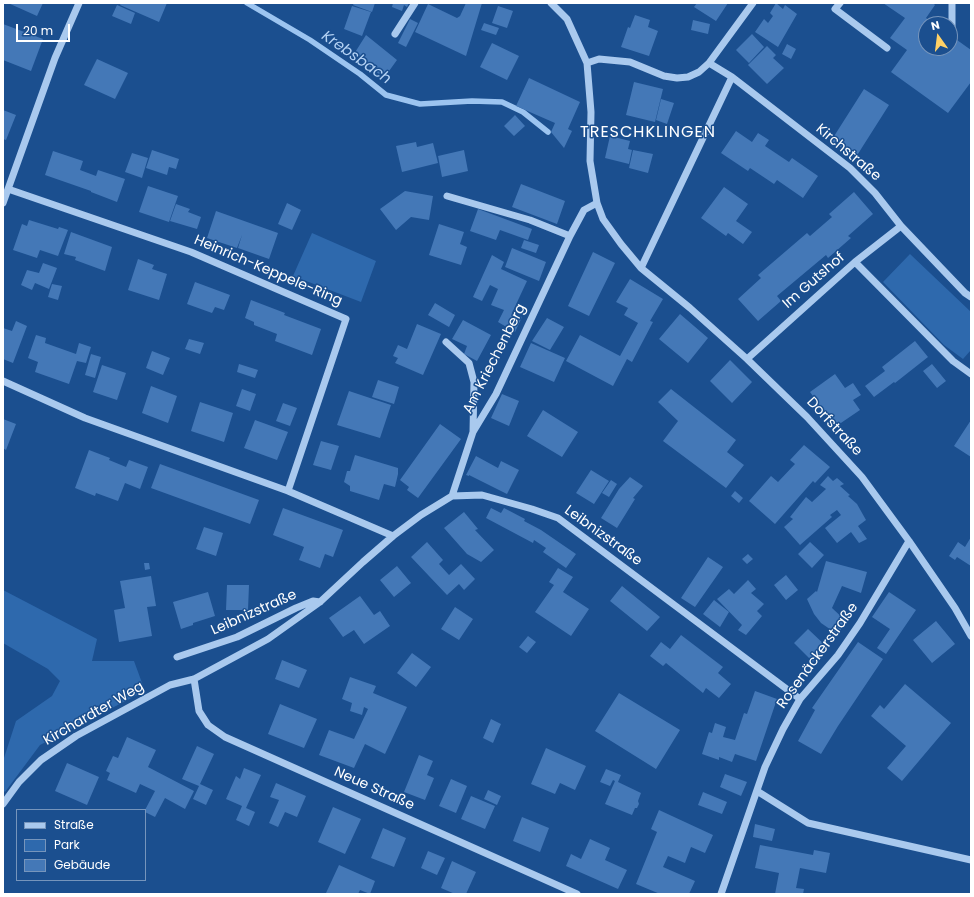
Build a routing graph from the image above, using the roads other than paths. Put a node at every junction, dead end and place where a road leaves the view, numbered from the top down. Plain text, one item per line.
1 (79, 3) edge
2 (415, 3) edge
3 (551, 3) edge
4 (753, 3) edge
5 (840, 3) edge
6 (952, 3) edge
7 (952, 16) edge
8 (395, 34) dead end
9 (887, 48) dead end
10 (709, 62) junction
11 (587, 63) junction
12 (732, 77) junction
13 (8, 188) junction
14 (447, 196) dead end
15 (597, 203) junction
16 (3, 204) edge
17 (901, 226) junction
18 (570, 236) junction
19 (855, 262) junction
20 (641, 268) junction
21 (971, 297) edge
22 (446, 342) dead end
23 (747, 359) junction
24 (971, 374) edge
25 (3, 381) edge
26 (473, 432) junction
27 (288, 491) junction
28 (452, 496) junction
29 (393, 536) junction
30 (909, 541) junction
31 (320, 602) junction
32 (971, 636) edge
33 (177, 657) dead end
34 (194, 679) junction
35 (800, 700) junction
36 (757, 790) junction
37 (3, 804) edge
38 (971, 860) edge
39 (577, 894) edge
40 (720, 894) edge

1 - 13 street
2 - 8 street
3 - 11 street, Dorfstraße
4 - 10 street
5 - 9 street
6 - 7 street
10 - 11 street
10 - 12 street, Kirchstraße
11 - 15 street, Dorfstraße
12 - 17 street, Kirchstraße
12 - 20 street
13 - 16 street
13 - 27 street, Heinrich-Keppele-Ring
14 - 18 street
15 - 18 street, Am Kriechenberg
15 - 20 street, Dorfstraße
17 - 19 street, Im Gutshof
17 - 21 street, Kirchstraße
18 - 26 street, Am Kriechenberg
19 - 23 street, Im Gutshof
19 - 24 street
20 - 23 street, Dorfstraße
22 - 26 street
23 - 30 street, Dorfstraße
25 - 27 street
26 - 28 street, Am Kriechenberg
27 - 29 street
28 - 29 street, Leibnizstraße
28 - 35 street, Leibnizstraße
29 - 31 street, Leibnizstraße
30 - 32 street, Dorfstraße
30 - 35 street, Rosenäckerstraße
31 - 33 street, Leibnizstraße
31 - 34 street, Leibnizstraße
34 - 37 street, Kirchardter Weg
34 - 39 street, Neue Straße
35 - 36 street, Rosenäckerstraße
36 - 38 street
36 - 40 street, Rosenäckerstraße

